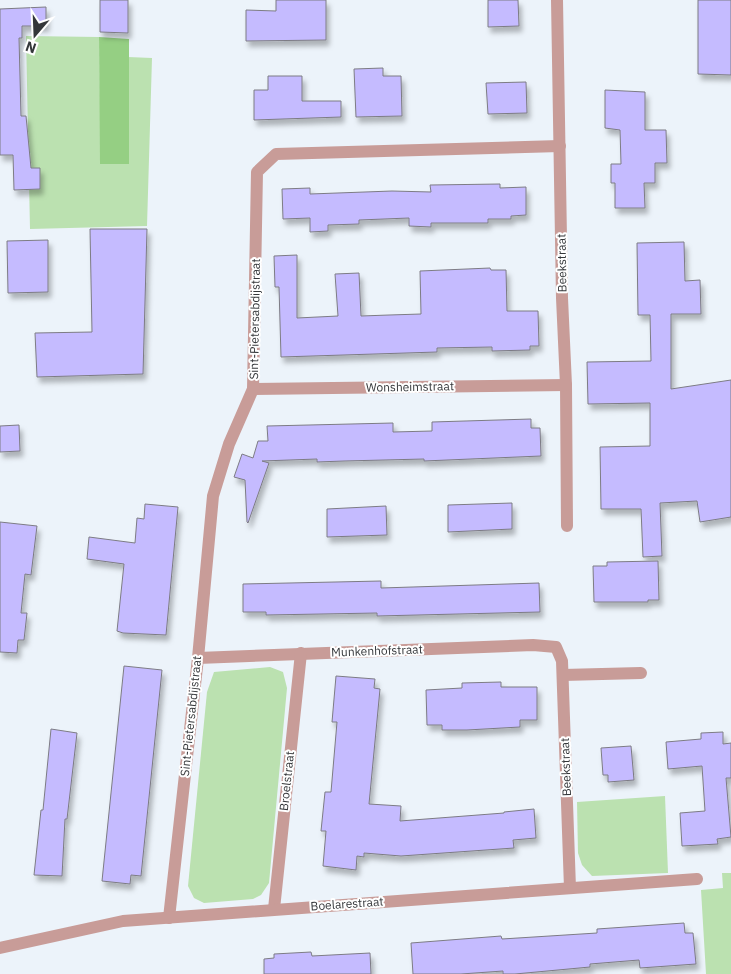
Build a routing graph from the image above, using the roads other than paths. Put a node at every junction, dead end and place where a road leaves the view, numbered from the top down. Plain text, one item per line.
1 (557, 0) edge
2 (560, 146) junction
3 (566, 385) junction
4 (253, 389) junction
5 (567, 526) dead end
6 (556, 647) joint
7 (301, 653) junction
8 (198, 658) junction
9 (641, 673) dead end
10 (562, 675) junction
11 (697, 879) dead end
12 (570, 888) junction
13 (274, 910) junction
14 (169, 918) junction
15 (0, 948) edge

1 - 2 street, Beekstraat
2 - 3 street, Beekstraat
2 - 4 street, Sint-Pietersabdijstraat
3 - 4 street, Wonsheimstraat
3 - 5 street, Beekstraat
4 - 8 street, Sint-Pietersabdijstraat
6 - 7 street, Munkenhofstraat
6 - 10 street, Beekstraat
7 - 8 street, Munkenhofstraat
7 - 13 street, Broelstraat
8 - 14 street, Sint-Pietersabdijstraat
9 - 10 street
10 - 12 street, Beekstraat
11 - 12 street, Boelarestraat
12 - 13 street, Boelarestraat
13 - 14 street, Boelarestraat
14 - 15 street, Boelarestraat

